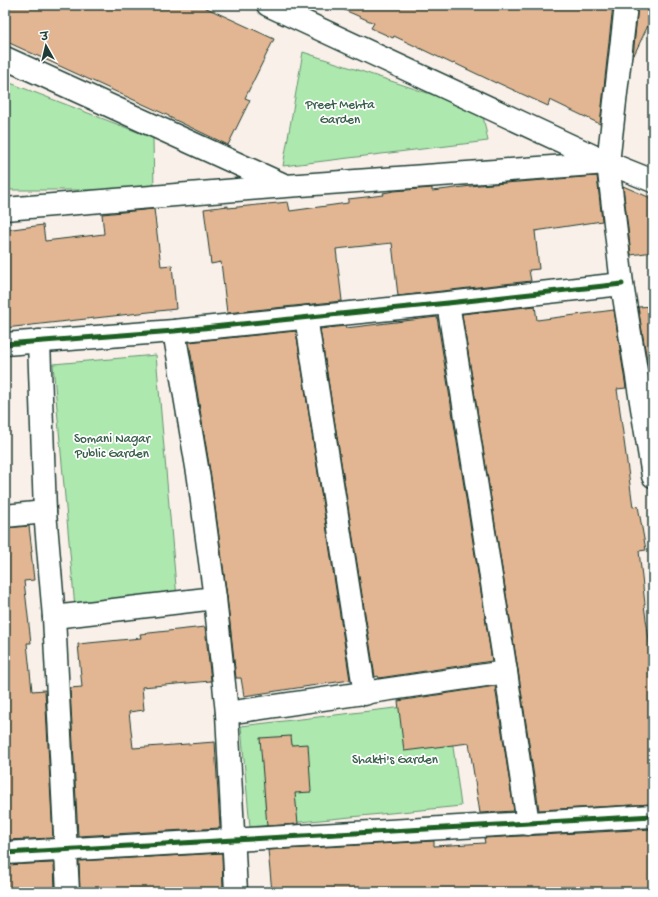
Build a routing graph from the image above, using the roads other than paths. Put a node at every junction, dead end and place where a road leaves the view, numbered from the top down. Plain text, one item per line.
1 (268, 5) edge
2 (626, 5) edge
3 (5, 58) edge
4 (608, 163) junction
5 (653, 181) edge
6 (286, 186) junction
7 (5, 209) edge
8 (622, 284) junction
9 (448, 303) junction
10 (306, 317) junction
11 (174, 331) junction
12 (39, 341) junction
13 (5, 344) edge
14 (653, 476) edge
15 (45, 512) junction
16 (5, 516) edge
17 (215, 598) junction
18 (54, 617) junction
19 (506, 672) junction
20 (365, 694) junction
21 (227, 713) junction
22 (653, 816) edge
23 (528, 824) junction
24 (232, 840) junction
25 (65, 849) junction
26 (5, 853) edge
27 (68, 892) edge
28 (236, 892) edge

1 - 4 street
2 - 4 street
3 - 6 street
4 - 5 street
4 - 6 street
4 - 8 street
6 - 7 street
8 - 9 street
8 - 14 street
9 - 10 street
9 - 19 street
10 - 11 street
10 - 20 street
11 - 12 street
11 - 17 street
12 - 13 street
12 - 15 street
15 - 16 street
15 - 18 street
17 - 18 street
17 - 21 street
18 - 25 street
19 - 20 street
19 - 23 street
20 - 21 street
21 - 24 street
22 - 23 street
23 - 24 street
24 - 25 street
24 - 28 street
25 - 26 street
25 - 27 street

